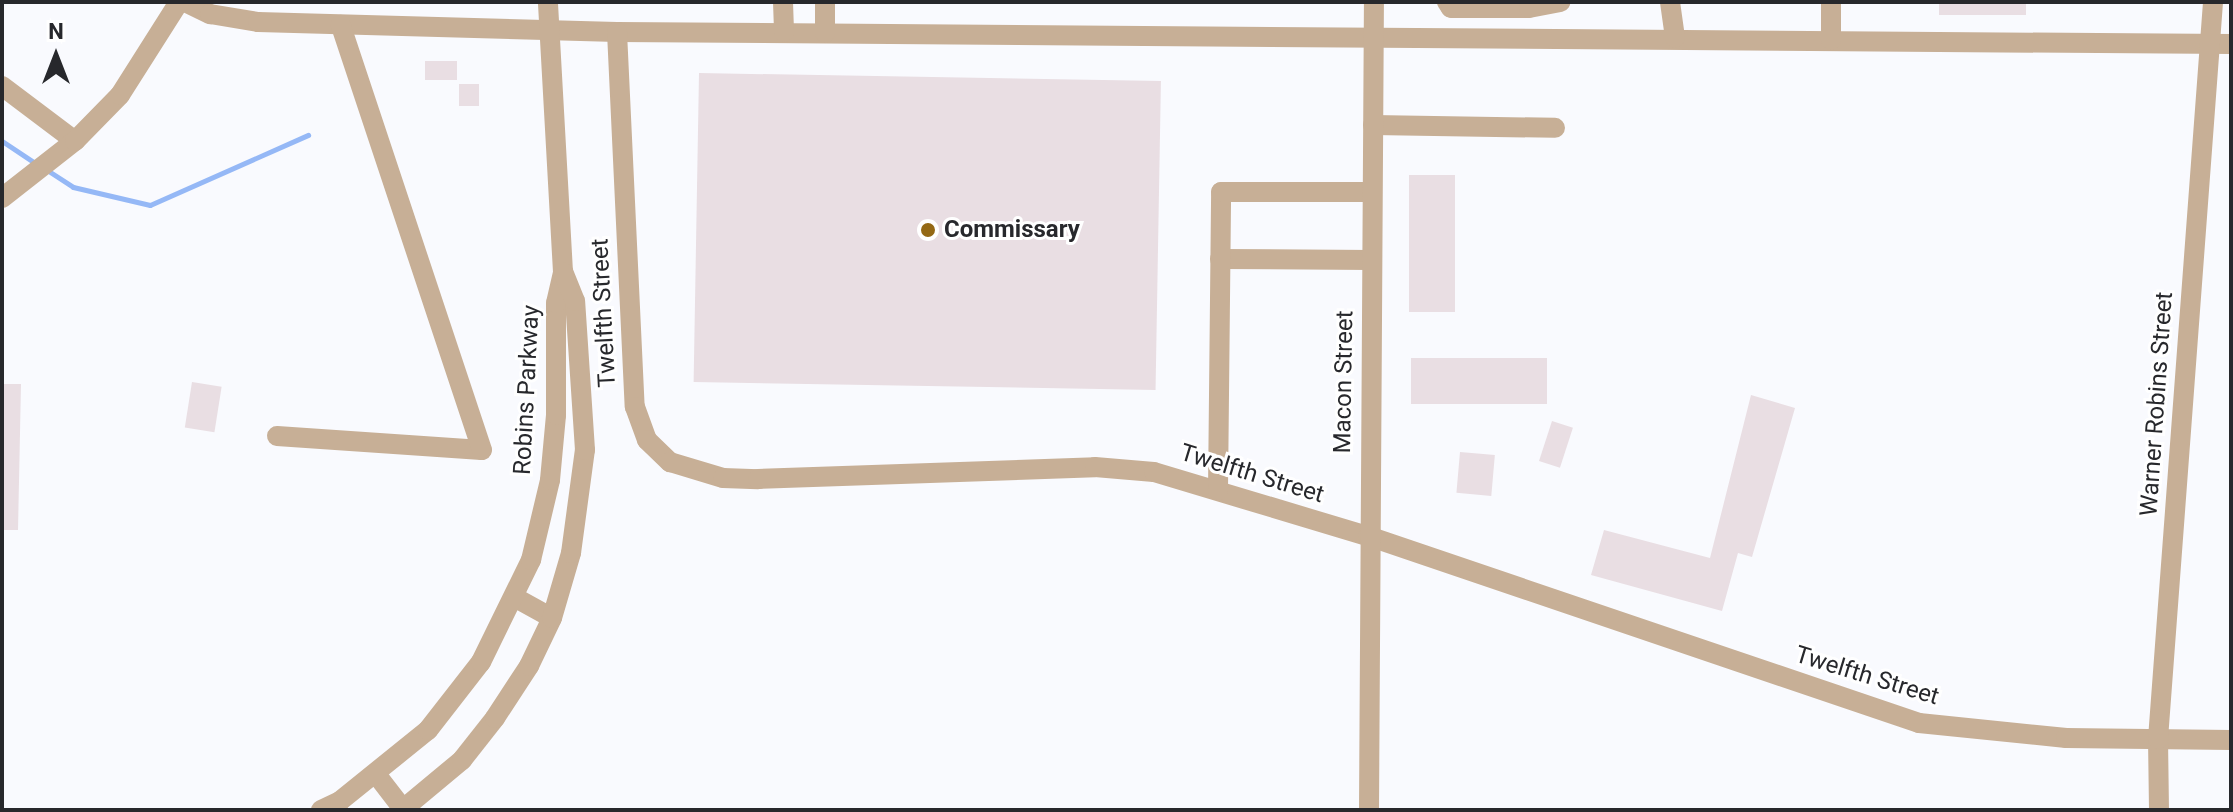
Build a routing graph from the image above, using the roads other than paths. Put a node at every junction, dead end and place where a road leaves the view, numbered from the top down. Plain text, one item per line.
1 (182, 2) edge
2 (548, 2) edge
3 (783, 2) edge
4 (825, 2) edge
5 (1374, 2) edge
6 (1447, 2) edge
7 (1560, 2) edge
8 (1670, 2) edge
9 (1831, 2) edge
10 (2213, 2) edge
11 (341, 25) junction
12 (550, 29) junction
13 (617, 32) junction
14 (784, 32) junction
15 (825, 33) junction
16 (1374, 35) junction
17 (1675, 38) junction
18 (1831, 40) junction
19 (2210, 44) junction
20 (2231, 44) edge
21 (2, 86) edge
22 (1373, 125) junction
23 (1555, 128) dead end
24 (75, 141) junction
25 (1372, 192) junction
26 (2, 198) edge
27 (1220, 259) junction
28 (1371, 260) junction
29 (563, 272) junction
30 (277, 436) dead end
31 (552, 460) junction
32 (584, 467) junction
33 (1218, 490) junction
34 (1368, 536) junction
35 (514, 597) junction
36 (552, 618) junction
37 (2158, 739) junction
38 (2231, 740) edge
39 (376, 774) junction
40 (321, 810) edge
41 (403, 810) edge
42 (1369, 810) edge
43 (2159, 810) edge

1 - 11 street
1 - 24 street
2 - 12 street, Robins Parkway
3 - 14 street
4 - 15 street
5 - 16 street, Macon Street
6 - 7 street
8 - 17 street
9 - 18 street
10 - 19 street, Warner Robins Street
11 - 12 street
11 - 30 street
12 - 13 street
12 - 29 street, Robins Parkway
13 - 14 street
13 - 33 street, Twelfth Street
14 - 15 street
15 - 16 street
16 - 17 street
16 - 22 street, Macon Street
17 - 18 street
18 - 19 street
19 - 20 street
19 - 37 street, Warner Robins Street
21 - 24 street
22 - 23 street
22 - 25 street, Macon Street
24 - 26 street
25 - 27 street
25 - 28 street, Macon Street
27 - 28 street
27 - 33 street
28 - 34 street, Macon Street
29 - 31 street, Robins Parkway
29 - 32 street, Robins Parkway
31 - 32 street
31 - 35 street, Robins Parkway
32 - 36 street, Robins Parkway
33 - 34 street, Twelfth Street
34 - 37 street, Twelfth Street
34 - 42 street, Macon Street
35 - 36 street
35 - 39 street, Robins Parkway
36 - 41 street, Robins Parkway
37 - 38 street, Twelfth Street
37 - 43 street, Warner Robins Street
39 - 40 street, Robins Parkway
39 - 41 street

